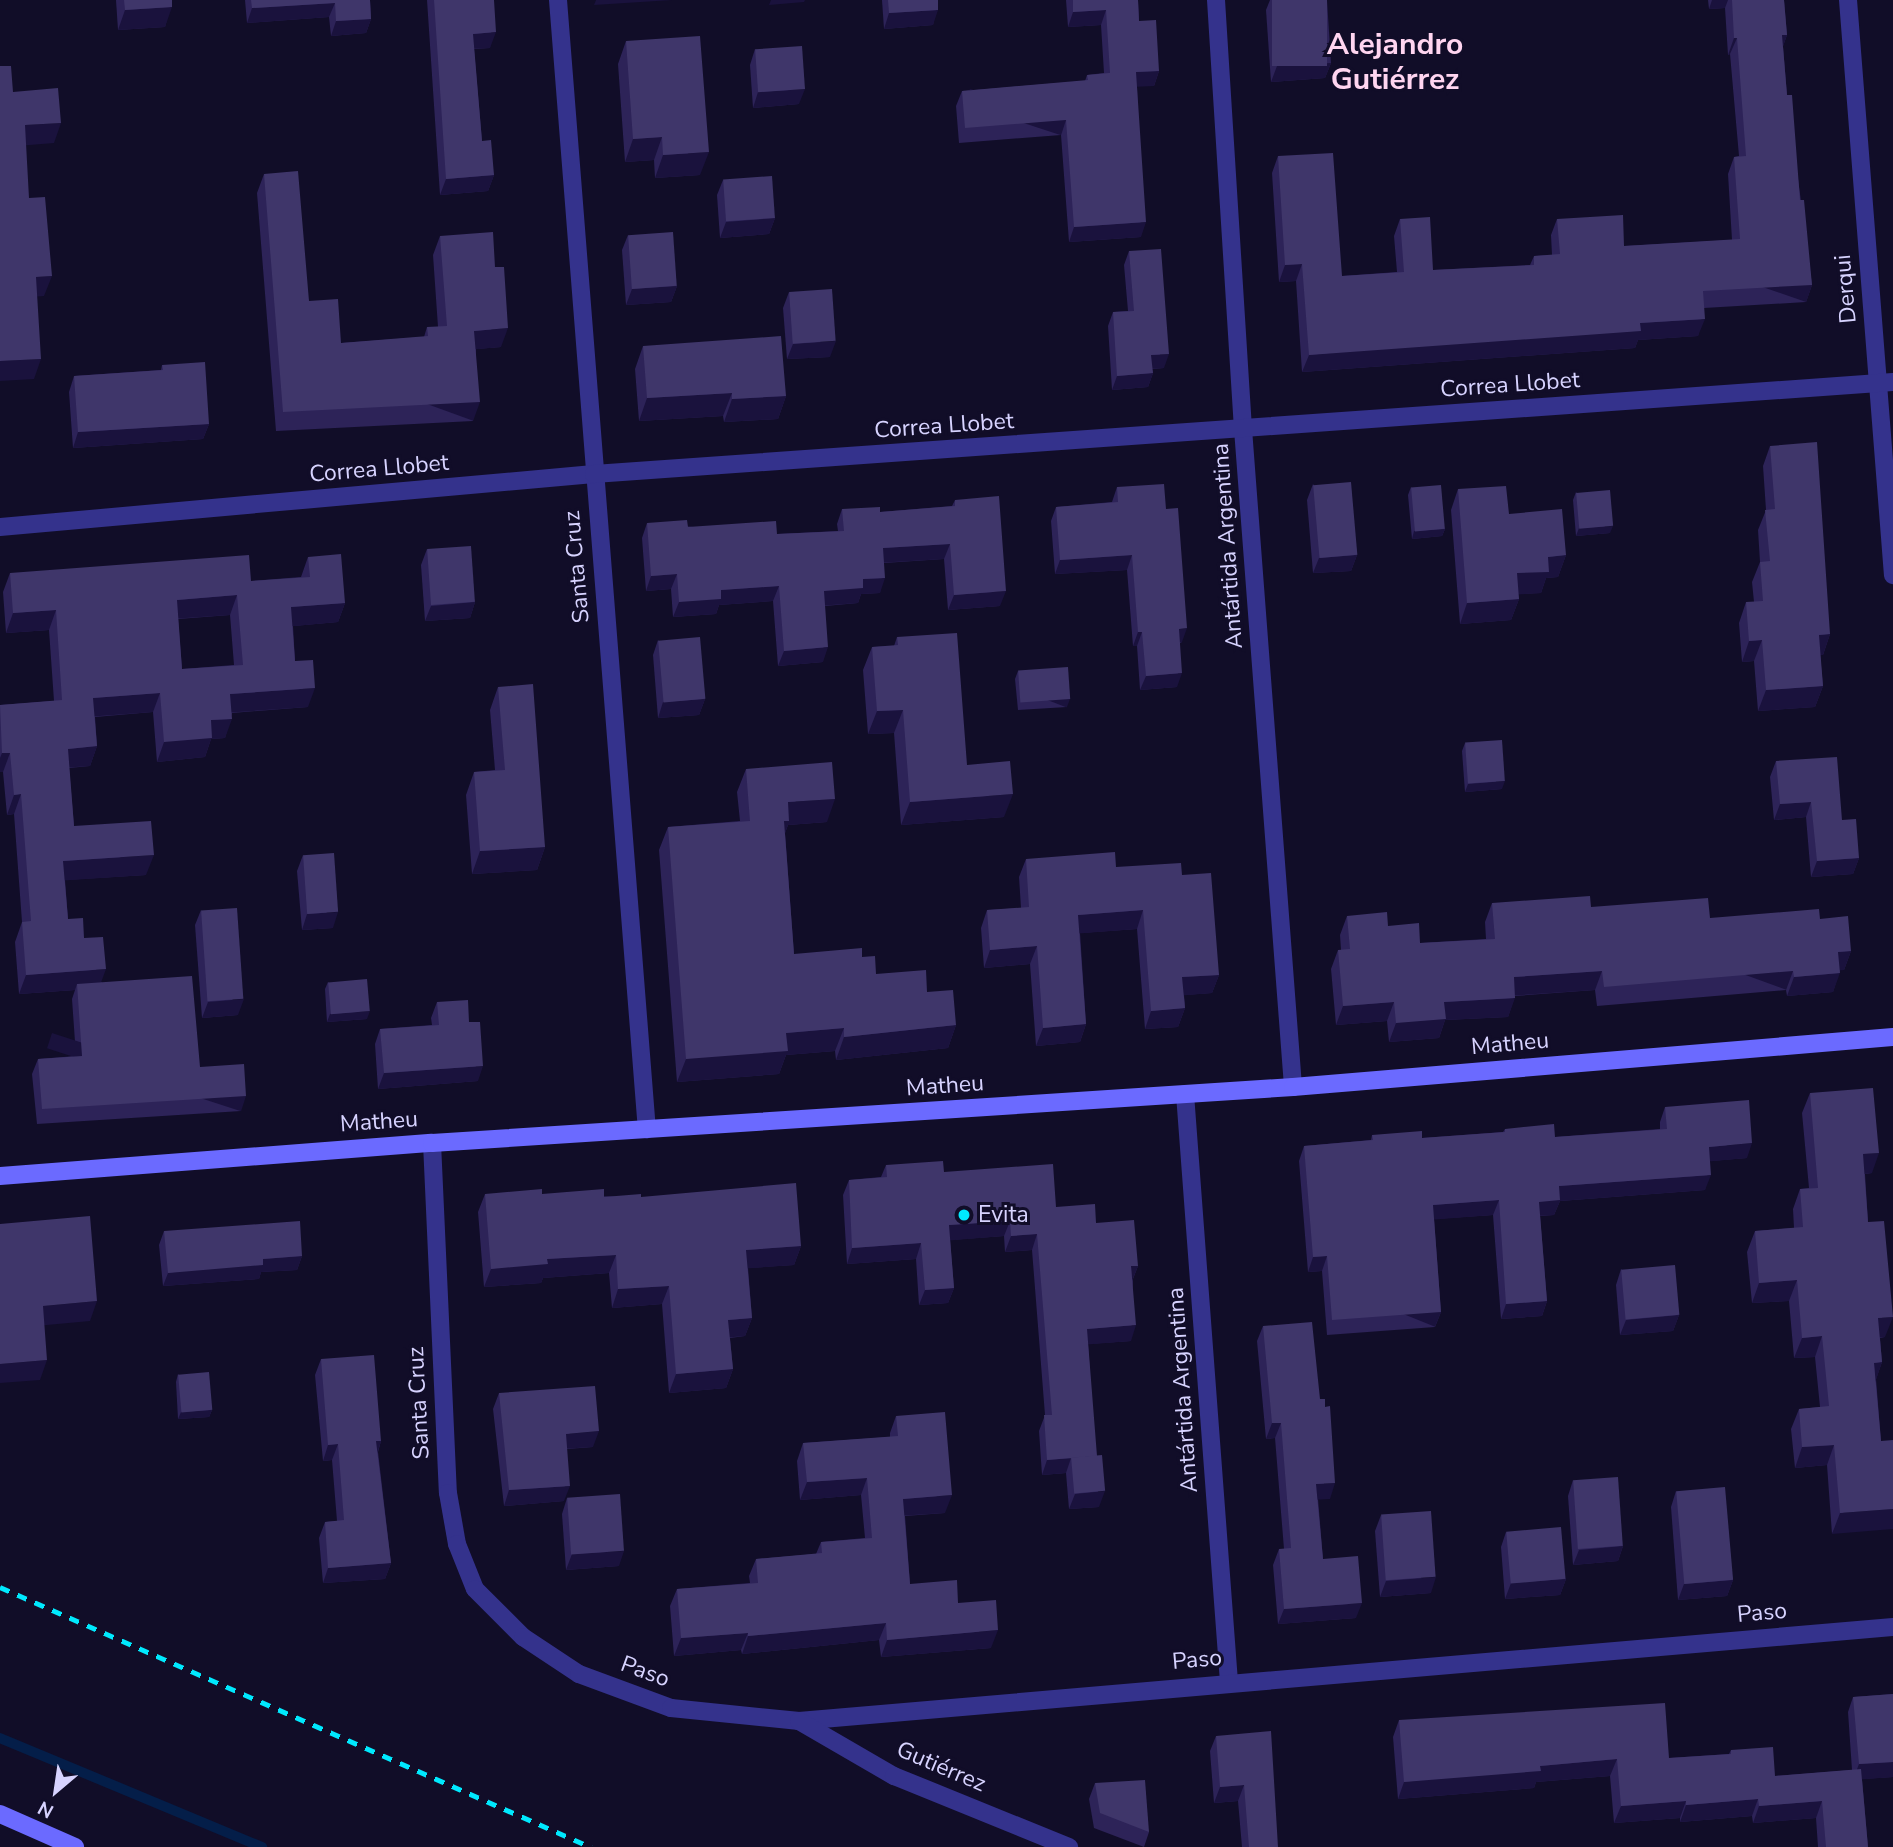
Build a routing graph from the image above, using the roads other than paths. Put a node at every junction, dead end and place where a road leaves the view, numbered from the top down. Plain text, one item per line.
1 (558, 0) edge
2 (1216, 0) edge
3 (1847, 0) edge
4 (1886, 382) edge
5 (1243, 429) junction
6 (594, 474) junction
7 (0, 527) edge
8 (1893, 575) edge
9 (1893, 1037) edge
10 (1293, 1087) junction
11 (1185, 1094) junction
12 (647, 1130) junction
13 (432, 1143) junction
14 (0, 1176) edge
15 (1893, 1627) edge
16 (523, 1637) joint
17 (1229, 1682) junction
18 (799, 1721) junction
19 (0, 1814) edge
20 (75, 1847) edge
21 (1069, 1847) edge

1 - 6 street, Santa Cruz
2 - 5 street, Antártida Argentina
3 - 4 street, Derqui
4 - 5 street, Correa Llobet
4 - 8 street, Derqui
5 - 6 street, Correa Llobet
5 - 10 street, Antártida Argentina
6 - 7 street, Correa Llobet
6 - 12 street, Santa Cruz
9 - 10 street, Matheu
10 - 11 street, Matheu
11 - 12 street, Matheu
11 - 17 street, Antártida Argentina
12 - 13 street, Matheu
13 - 14 street, Matheu
13 - 16 street, Santa Cruz
15 - 17 street, Paso
16 - 18 street, Paso
17 - 18 street, Paso
18 - 21 street, Gutiérrez
19 - 20 street

